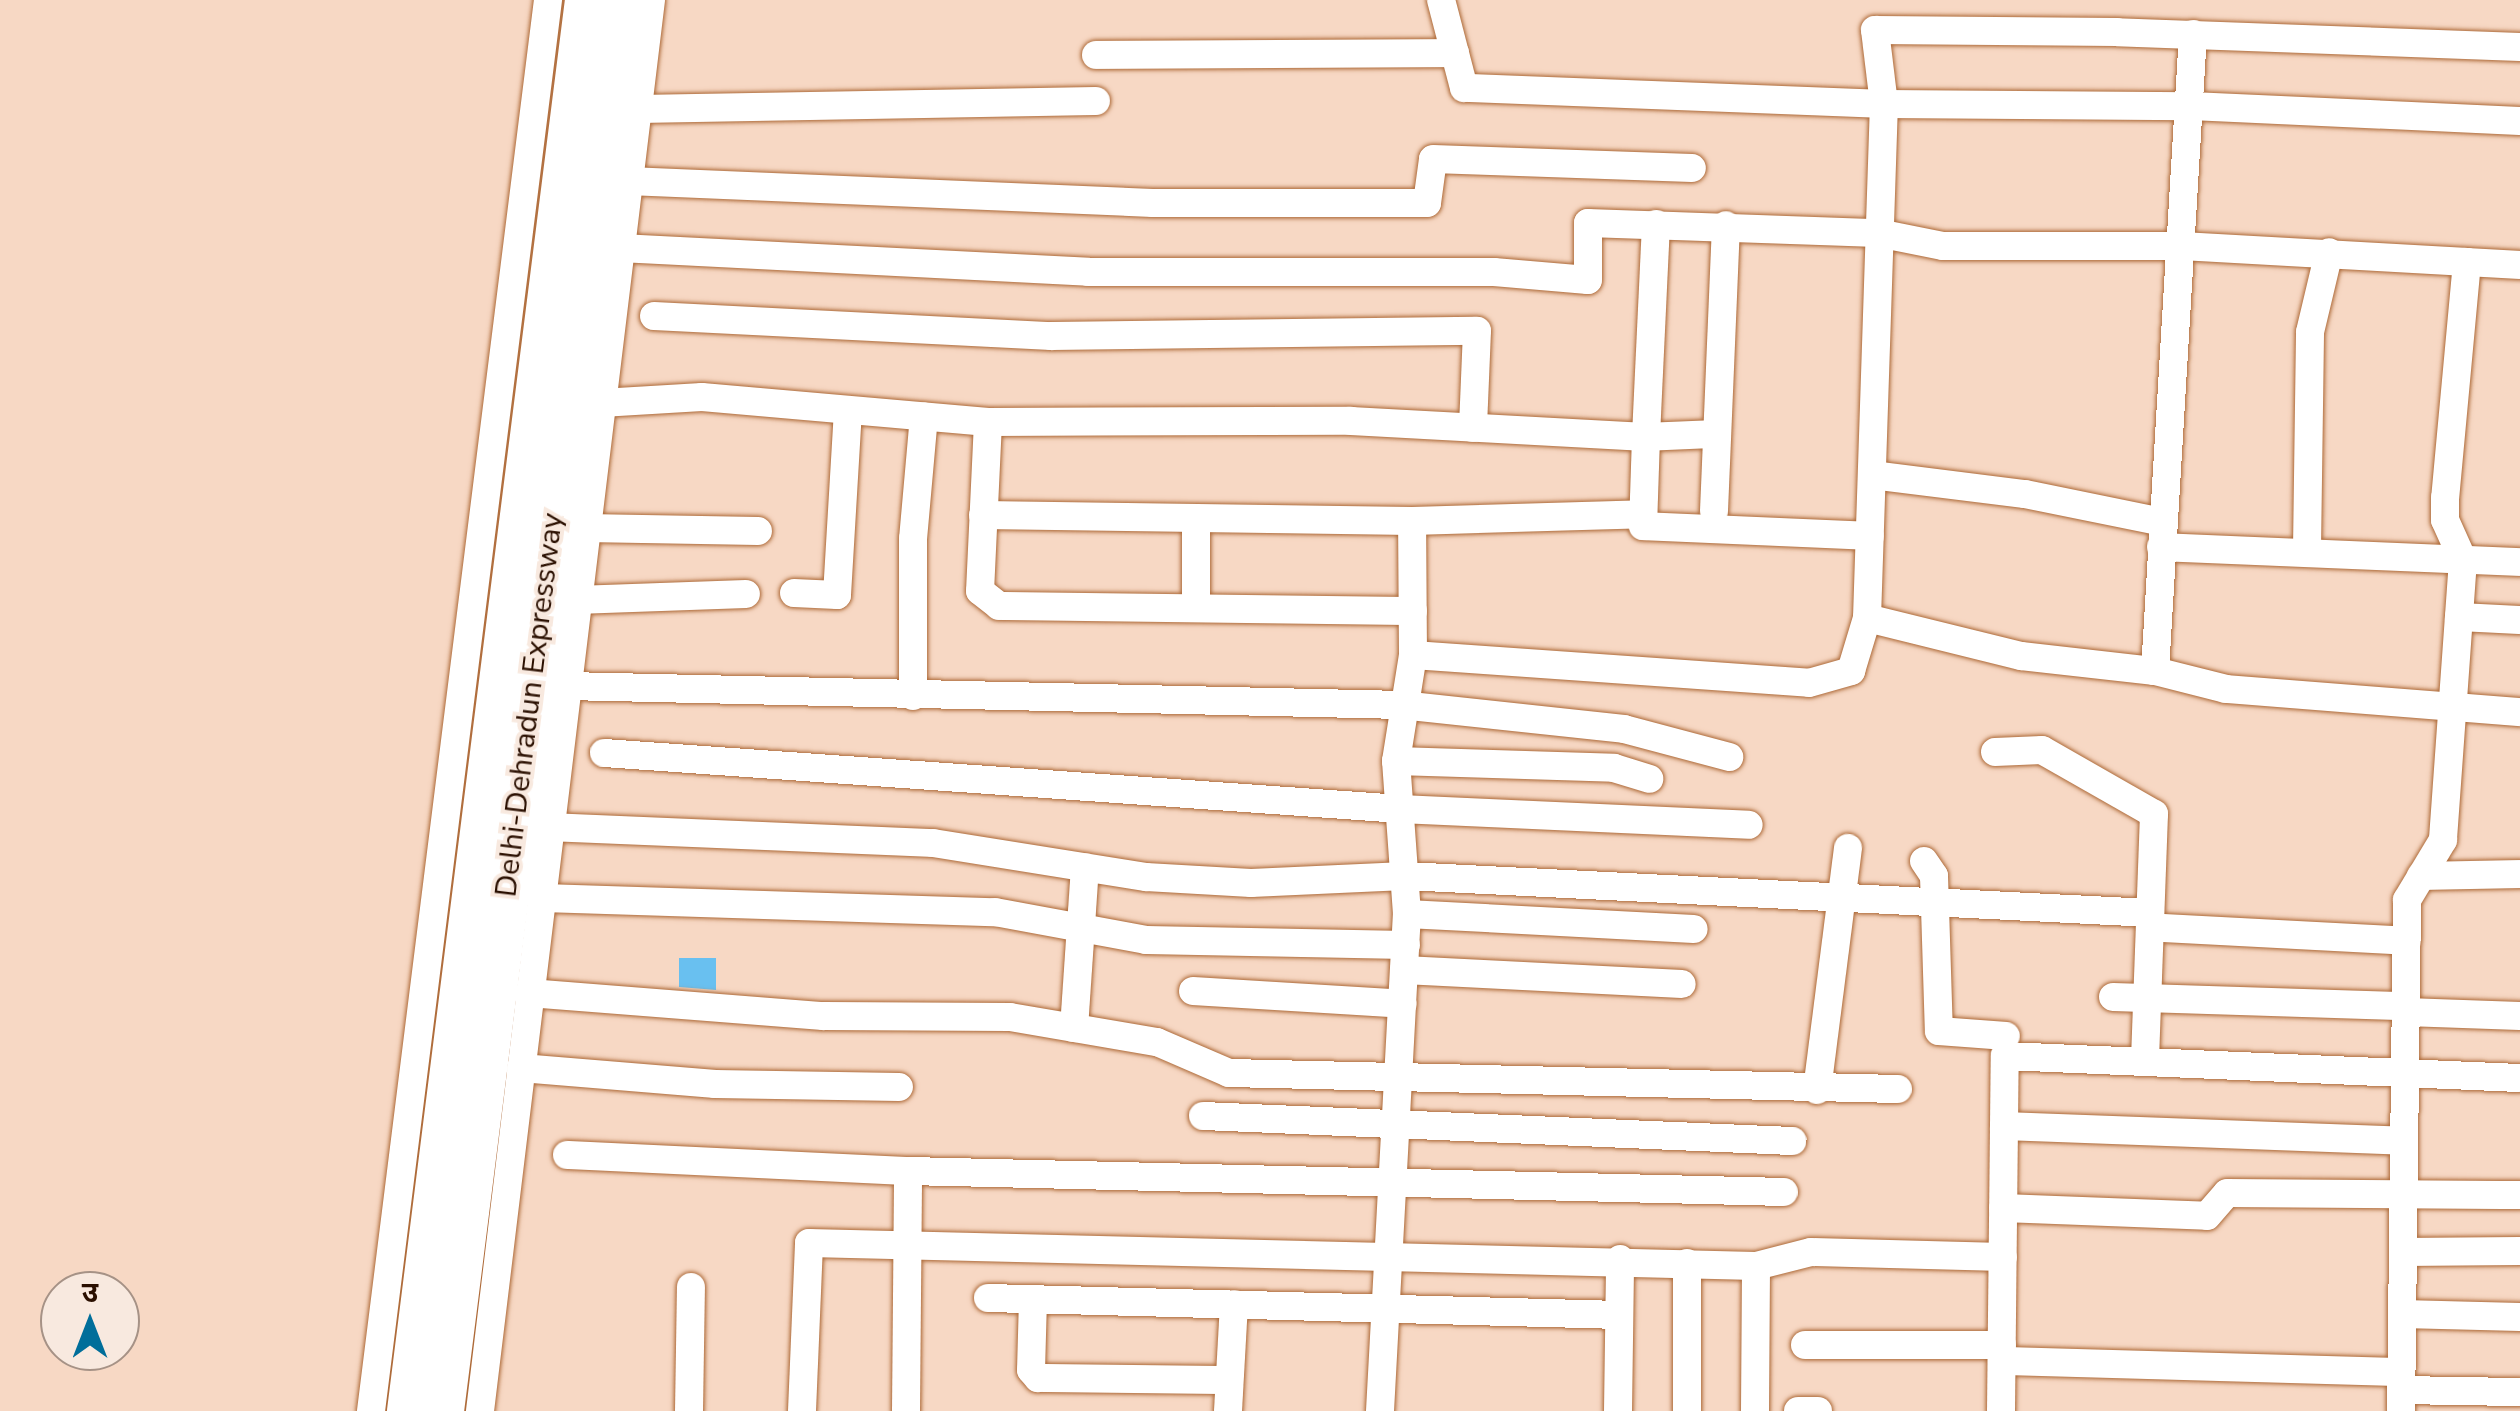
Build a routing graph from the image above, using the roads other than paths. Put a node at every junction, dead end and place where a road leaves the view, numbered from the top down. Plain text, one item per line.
1 (548, 0) edge
2 (585, 0) edge
3 (622, 0) edge
4 (652, 0) edge
5 (1442, 0) edge
6 (2193, 34) junction
7 (2520, 47) edge
8 (1455, 53) junction
9 (1096, 55) dead end
10 (1096, 101) dead end
11 (1884, 104) junction
12 (2191, 106) junction
13 (638, 109) junction
14 (2520, 121) edge
15 (1692, 168) dead end
16 (628, 181) junction
17 (1656, 224) junction
18 (1726, 225) junction
19 (1878, 233) junction
20 (2182, 246) junction
21 (620, 248) junction
22 (2329, 252) junction
23 (2468, 262) junction
24 (2520, 264) edge
25 (654, 316) dead end
26 (623, 403) junction
27 (848, 410) junction
28 (924, 416) junction
29 (988, 422) junction
30 (1473, 428) junction
31 (1716, 434) junction
32 (1646, 437) junction
33 (1872, 475) junction
34 (1714, 511) dead end
35 (1644, 514) junction
36 (984, 515) junction
37 (1196, 518) junction
38 (1412, 521) junction
39 (610, 529) junction
40 (758, 531) dead end
41 (2162, 534) junction
42 (1870, 536) junction
43 (2306, 549) junction
44 (2463, 560) junction
45 (2520, 562) edge
46 (746, 594) dead end
47 (794, 594) dead end
48 (595, 601) junction
49 (1196, 608) junction
50 (1413, 611) junction
51 (1868, 618) junction
52 (2459, 618) junction
53 (2520, 620) edge
54 (1413, 655) junction
55 (2155, 672) junction
56 (590, 687) junction
57 (913, 696) junction
58 (1401, 705) junction
59 (2454, 710) junction
60 (2520, 712) edge
61 (1996, 752) dead end
62 (604, 753) dead end
63 (1728, 757) dead end
64 (1396, 761) junction
65 (1649, 780) dead end
66 (1400, 809) junction
67 (1750, 825) dead end
68 (569, 828) junction
69 (1848, 848) dead end
70 (1924, 862) dead end
71 (1085, 867) junction
72 (2520, 874) edge
73 (1406, 876) junction
74 (2422, 876) junction
75 (559, 899) junction
76 (1842, 900) junction
77 (1934, 904) junction
78 (1407, 914) junction
79 (2156, 920) junction
80 (1082, 928) junction
81 (1694, 928) dead end
82 (2407, 941) junction
83 (1405, 957) junction
84 (1682, 984) dead end
85 (1192, 991) dead end
86 (550, 995) junction
87 (2114, 997) dead end
88 (2150, 998) junction
89 (1402, 1004) junction
90 (2406, 1009) junction
91 (2520, 1016) edge
92 (1074, 1028) junction
93 (2006, 1036) dead end
94 (2145, 1062) junction
95 (538, 1069) junction
96 (1398, 1073) junction
97 (2405, 1073) junction
98 (2520, 1078) edge
99 (899, 1087) dead end
100 (1898, 1089) dead end
101 (1816, 1090) junction
102 (1203, 1116) dead end
103 (1396, 1122) junction
104 (2004, 1126) junction
105 (1792, 1140) dead end
106 (2404, 1141) junction
107 (567, 1155) dead end
108 (908, 1171) junction
109 (1392, 1182) junction
110 (1784, 1192) dead end
111 (2404, 1194) junction
112 (2520, 1195) edge
113 (2003, 1208) junction
114 (908, 1244) junction
115 (2520, 1251) edge
116 (2403, 1252) junction
117 (1391, 1256) junction
118 (2003, 1257) junction
119 (1620, 1259) junction
120 (1687, 1263) junction
121 (1756, 1266) junction
122 (691, 1287) dead end
123 (988, 1298) dead end
124 (1033, 1300) junction
125 (1234, 1304) junction
126 (1387, 1308) junction
127 (2402, 1314) junction
128 (1619, 1315) junction
129 (2520, 1317) edge
130 (1805, 1346) dead end
131 (2002, 1353) junction
132 (1229, 1380) junction
133 (2401, 1391) edge
134 (2520, 1392) edge
135 (1798, 1410) edge
136 (371, 1411) edge
137 (407, 1411) edge
138 (444, 1411) edge
139 (480, 1411) edge
140 (688, 1411) edge
141 (802, 1411) edge
142 (906, 1411) edge
143 (1228, 1411) edge
144 (1380, 1411) edge
145 (1618, 1411) edge
146 (1687, 1411) edge
147 (1754, 1411) edge
148 (1818, 1411) edge
149 (2001, 1411) edge

1 - 136 street
2 - 137 highway, Delhi-Dehradun Expressway
3 - 138 highway, Delhi-Dehradun Expressway
4 - 13 street
5 - 8 street
6 - 7 street
6 - 11 street
6 - 12 street
8 - 9 street
8 - 11 street
10 - 13 street
11 - 12 street
11 - 19 street
12 - 14 street
12 - 20 street
13 - 16 street
15 - 16 street
16 - 21 street
17 - 18 street
17 - 21 street
17 - 32 street
18 - 19 street
18 - 31 street
19 - 20 street
19 - 33 street
20 - 22 street
20 - 41 street
21 - 26 street
22 - 23 street
22 - 43 street
23 - 24 street
23 - 44 street
25 - 30 street
26 - 27 street
26 - 39 street
27 - 28 street
27 - 47 street
28 - 29 street
28 - 57 street
29 - 30 street
29 - 36 street
30 - 32 street
31 - 32 street
31 - 34 street
32 - 35 street
33 - 41 street
33 - 42 street
35 - 38 street
35 - 42 street
36 - 37 street
36 - 49 street
37 - 38 street
37 - 49 street
38 - 50 street
39 - 40 street
39 - 48 street
41 - 43 street
41 - 55 street
42 - 51 street
43 - 44 street
44 - 45 street
44 - 52 street
46 - 48 street
48 - 56 street
49 - 50 street
50 - 54 street
51 - 54 street
51 - 55 street
52 - 53 street
52 - 59 street
54 - 58 street
55 - 59 street
56 - 57 street
56 - 68 street
57 - 58 street
58 - 63 street
58 - 64 street
59 - 60 street
59 - 74 street
61 - 79 street
62 - 66 street
64 - 65 street
64 - 66 street
66 - 67 street
66 - 73 street
68 - 71 street
68 - 75 street
69 - 76 street
70 - 77 street
71 - 73 street
71 - 80 street
72 - 74 street
73 - 76 street
73 - 78 street
74 - 82 street
75 - 80 street
75 - 86 street
76 - 77 street
76 - 101 street
77 - 79 street
77 - 93 street
78 - 81 street
78 - 83 street
79 - 82 street
79 - 88 street
80 - 83 street
80 - 92 street
82 - 90 street
83 - 84 street
83 - 89 street
85 - 89 street
86 - 92 street
86 - 95 street
87 - 88 street
88 - 90 street
88 - 94 street
89 - 96 street
90 - 91 street
90 - 97 street
92 - 96 street
94 - 97 street
94 - 104 street
95 - 99 street
95 - 139 street
96 - 101 street
96 - 103 street
97 - 98 street
97 - 106 street
100 - 101 street
102 - 103 street
103 - 105 street
103 - 109 street
104 - 106 street
104 - 113 street
106 - 111 street
107 - 108 street
108 - 109 street
108 - 114 street
109 - 110 street
109 - 117 street
111 - 112 street
111 - 113 street
111 - 116 street
113 - 118 street
114 - 117 street
114 - 141 street
114 - 142 street
115 - 116 street
116 - 127 street
117 - 119 street
117 - 126 street
118 - 121 street
118 - 131 street
119 - 120 street
119 - 128 street
120 - 121 street
120 - 146 street
121 - 147 street
122 - 140 street
123 - 124 street
124 - 125 street
124 - 132 street
125 - 126 street
125 - 132 street
126 - 128 street
126 - 144 street
127 - 129 street
127 - 133 street
128 - 145 street
130 - 131 street
131 - 133 street
131 - 149 street
132 - 143 street
133 - 134 street
135 - 148 street

